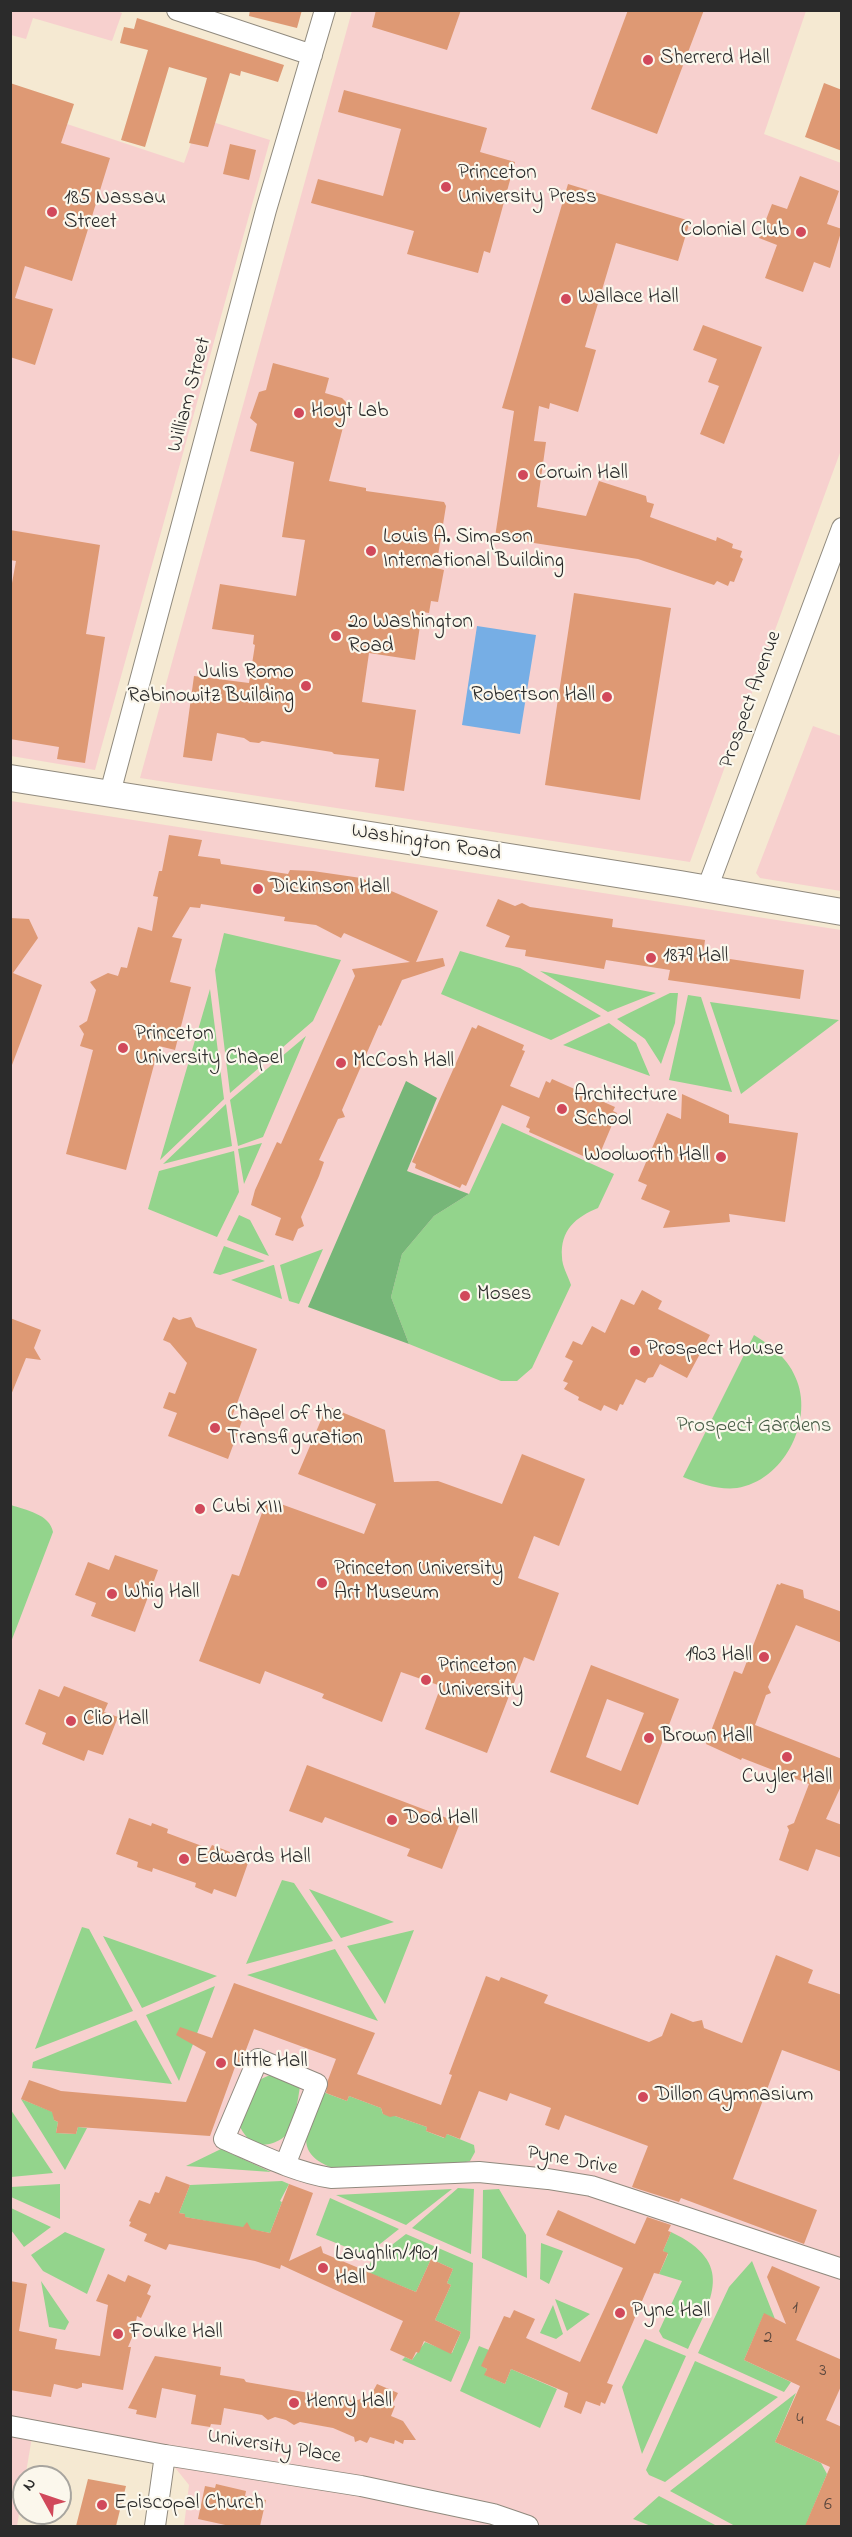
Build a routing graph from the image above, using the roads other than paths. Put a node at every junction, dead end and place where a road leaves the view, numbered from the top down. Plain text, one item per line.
1 (177, 10) edge
2 (324, 10) edge
3 (312, 55) junction
4 (842, 528) edge
5 (10, 778) edge
6 (110, 793) junction
7 (707, 889) junction
8 (842, 912) edge
9 (285, 2165) junction
10 (842, 2269) edge
11 (10, 2426) edge
12 (165, 2455) junction
13 (155, 2526) edge
14 (528, 2526) edge

1 - 3 street
2 - 3 street, William Street
3 - 6 street, William Street
4 - 7 street, Prospect Avenue
5 - 6 main road, Washington Road
6 - 7 main road, Washington Road
7 - 8 main road, Washington Road
9 - 9 street, Pyne Drive
9 - 10 street, Pyne Drive
11 - 12 street, University Place
12 - 13 street
12 - 14 street, University Place

